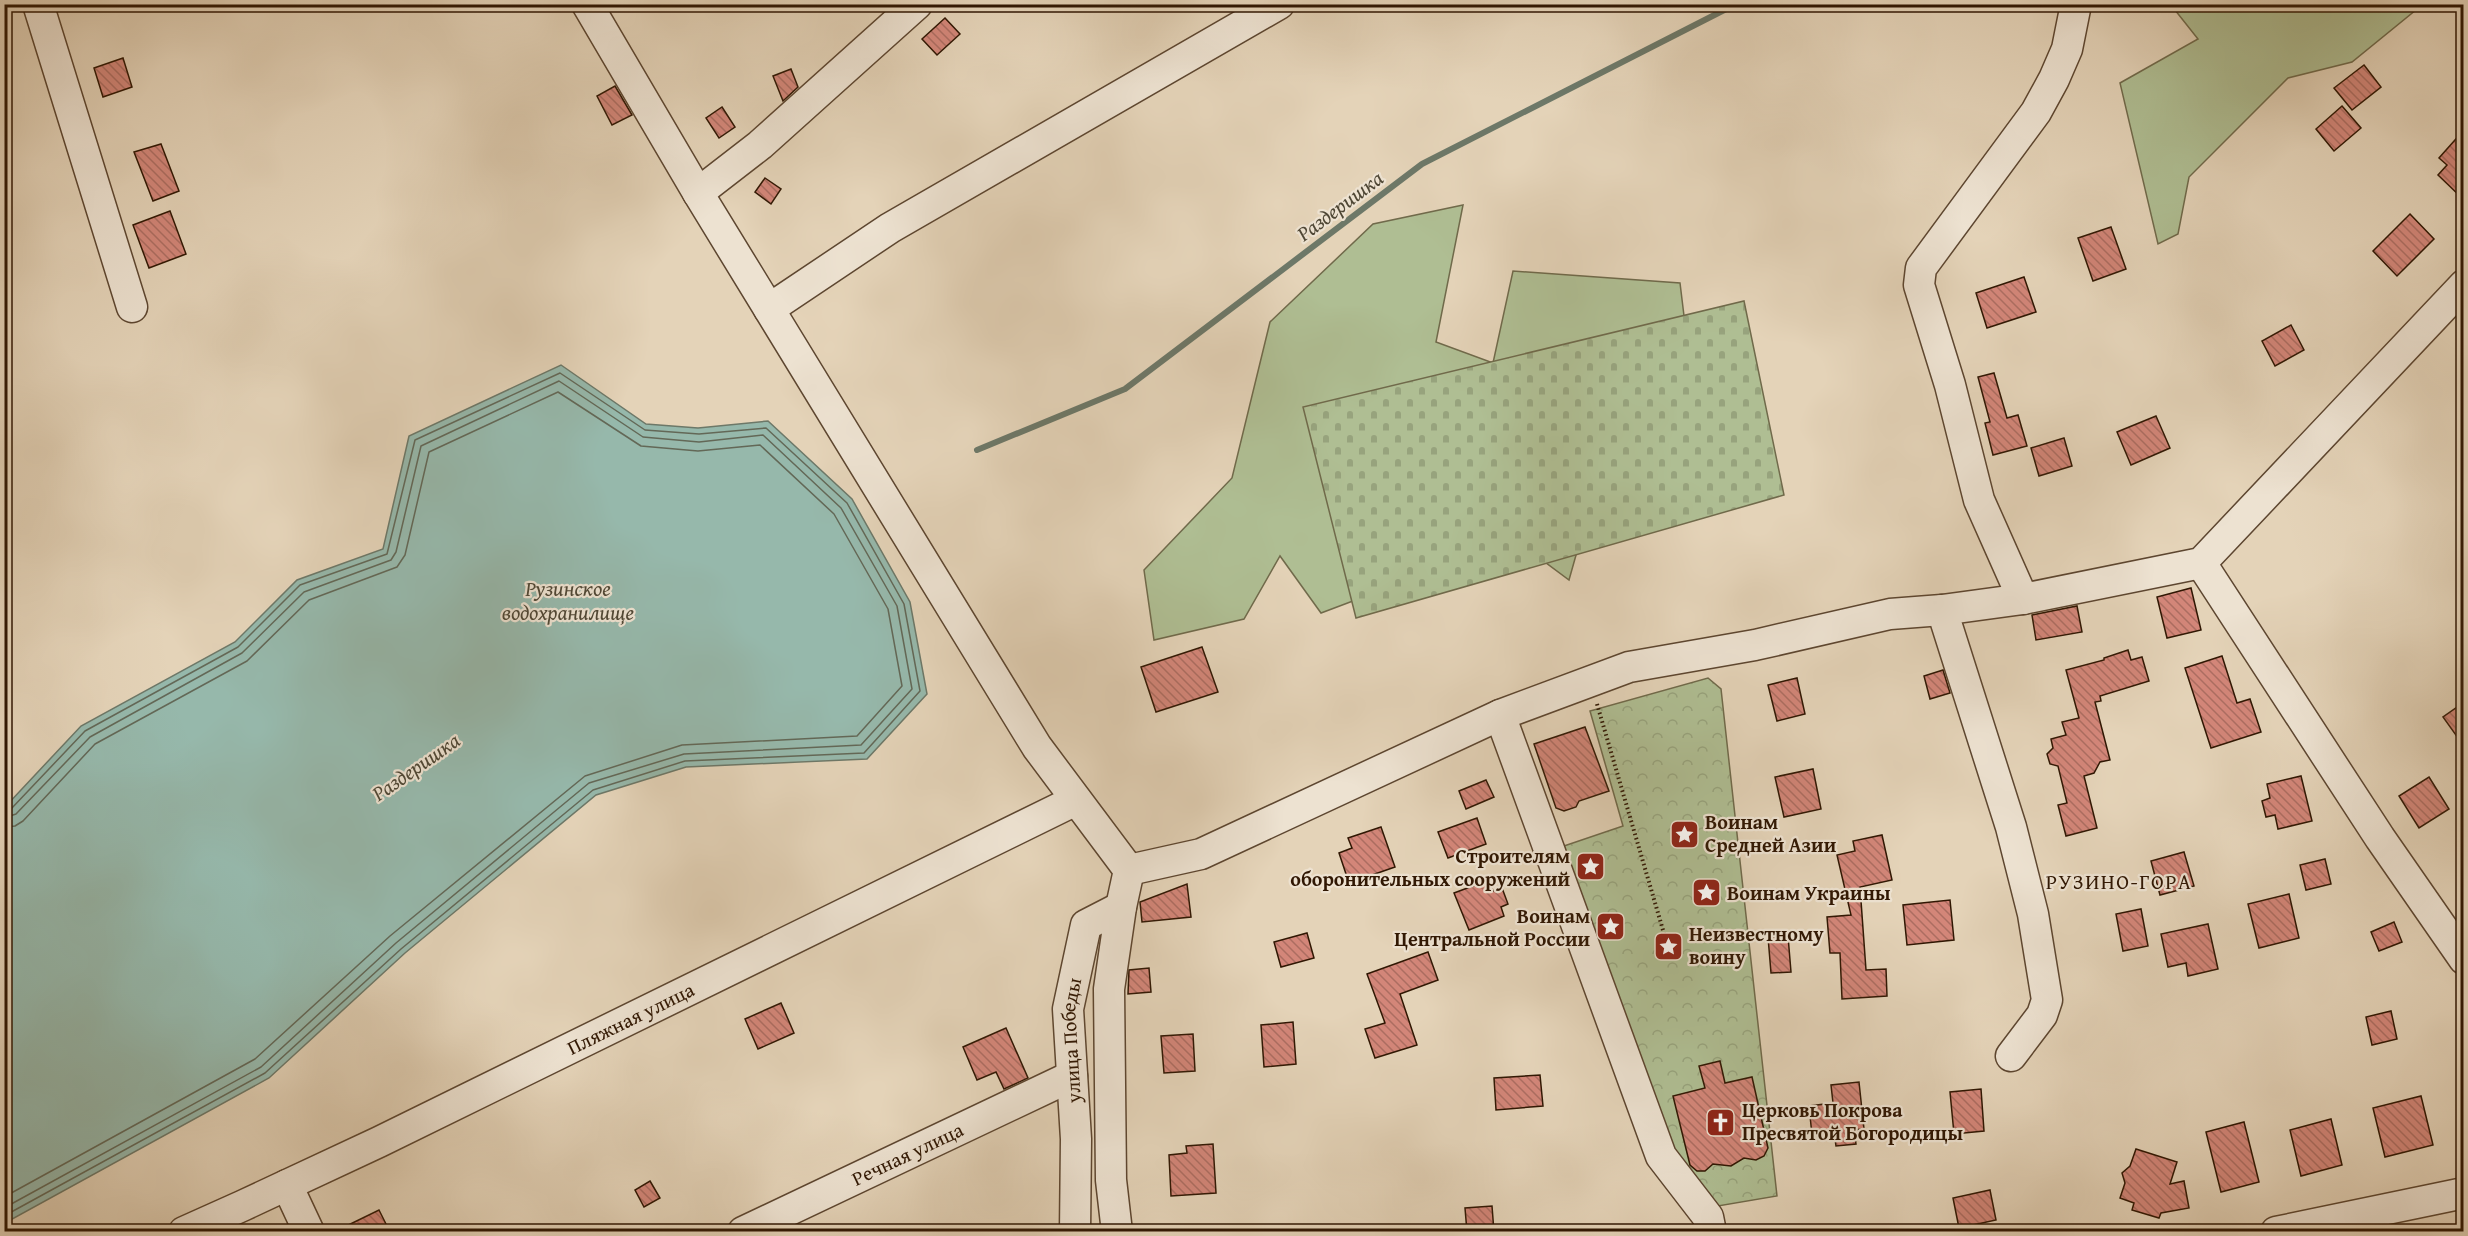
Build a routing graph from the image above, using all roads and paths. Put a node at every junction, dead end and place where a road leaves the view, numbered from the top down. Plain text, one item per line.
1 (38, 4) edge
2 (587, 4) edge
3 (917, 4) edge
4 (1279, 4) edge
5 (2076, 4) edge
6 (698, 194) junction
7 (2463, 285) edge
8 (132, 307) dead end
9 (769, 309) junction
10 (2201, 563) junction
11 (2023, 599) junction
12 (1942, 610) junction
13 (1590, 681) junction
14 (1500, 715) junction
15 (1076, 800) junction
16 (1129, 870) junction
17 (1121, 907) junction
18 (1665, 937) junction
19 (2463, 959) edge
20 (2011, 1056) dead end
21 (1072, 1076) junction
22 (287, 1185) junction
23 (2463, 1193) edge
24 (184, 1232) edge
25 (309, 1232) edge
26 (743, 1232) edge
27 (1075, 1232) edge
28 (1117, 1232) edge
29 (1712, 1232) edge
30 (2276, 1232) edge

1 - 8 street
2 - 6 street
3 - 6 street
4 - 9 street
5 - 11 street
6 - 9 street
7 - 10 street
9 - 15 street
10 - 11 street
10 - 19 street
11 - 12 street
12 - 13 street
12 - 20 street
13 - 14 street
13 - 18 path
14 - 16 street
14 - 29 street
15 - 16 street
15 - 22 street, Пляжная улица
16 - 17 street
17 - 21 street, улица Победы
17 - 28 street
18 - 18 path
21 - 26 street, Речная улица
21 - 27 street, улица Победы
22 - 24 street, Пляжная улица
22 - 25 street
23 - 30 street

